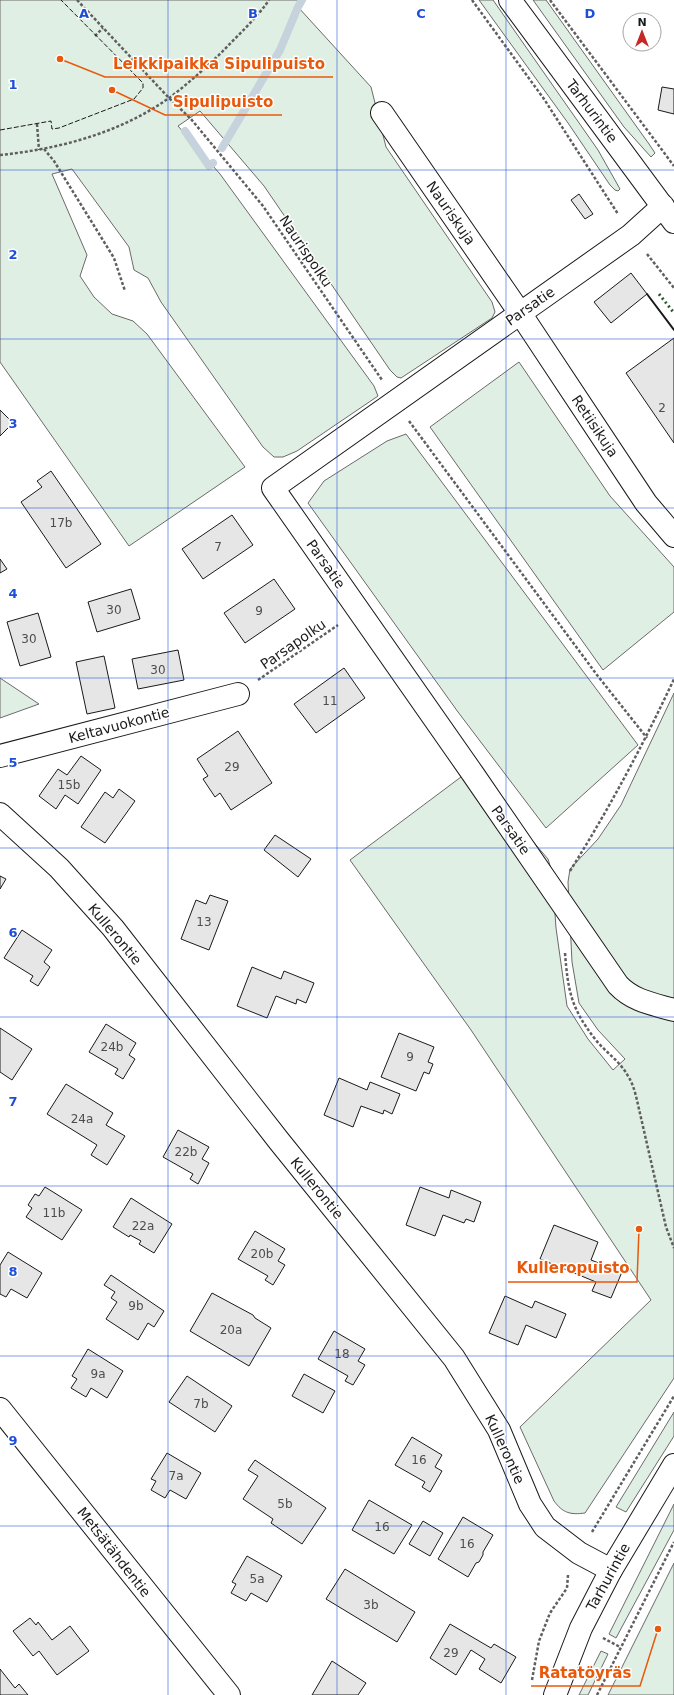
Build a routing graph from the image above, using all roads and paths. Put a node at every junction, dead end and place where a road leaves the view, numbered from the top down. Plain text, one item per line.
1 (76, 0) edge
2 (269, 0) edge
3 (472, 0) edge
4 (510, 0) edge
5 (550, 0) edge
6 (103, 28) junction
7 (96, 36) dead end
8 (169, 98) junction
9 (382, 113) dead end
10 (36, 124) dead end
11 (44, 149) junction
12 (39, 150) junction
13 (0, 155) edge
14 (674, 166) edge
15 (669, 214) edge
16 (631, 235) junction
17 (673, 285) edge
18 (125, 291) dead end
19 (520, 313) junction
20 (396, 401) junction
21 (410, 422) dead end
22 (674, 536) edge
23 (359, 611) junction
24 (674, 679) edge
25 (238, 694) joint
26 (647, 738) junction
27 (0, 756) edge
28 (0, 814) edge
29 (562, 903) junction
30 (565, 950) dead end
31 (674, 1010) edge
32 (674, 1248) edge
33 (0, 1409) edge
34 (674, 1465) edge
35 (674, 1542) edge
36 (611, 1570) junction
37 (230, 1695) edge
38 (554, 1695) edge
39 (597, 1695) edge

1 - 6 path, Naurispolku
2 - 8 path
3 - 16 path
4 - 15 street, Tarhurintie
5 - 14 path
6 - 7 path
6 - 8 path, Naurispolku
8 - 11 path
8 - 20 path, Naurispolku
9 - 19 street, Nauriskuja
10 - 12 path
11 - 12 path
11 - 18 path
12 - 13 path
15 - 16 street, Parsatie
16 - 17 path
16 - 19 street, Parsatie
19 - 20 street, Parsatie
19 - 22 street, Retiisikuja
20 - 23 street, Parsatie
21 - 26 path
23 - 25 path, Parsapolku
23 - 29 street, Parsatie
24 - 26 path
25 - 27 street, Keltavuokontie
26 - 29 path
28 - 36 street, Kullerontie
29 - 31 street, Parsatie
30 - 32 path
33 - 37 street, Metsätähdentie
34 - 36 street, Tarhurintie
35 - 39 path
36 - 38 street, Tarhurintie

